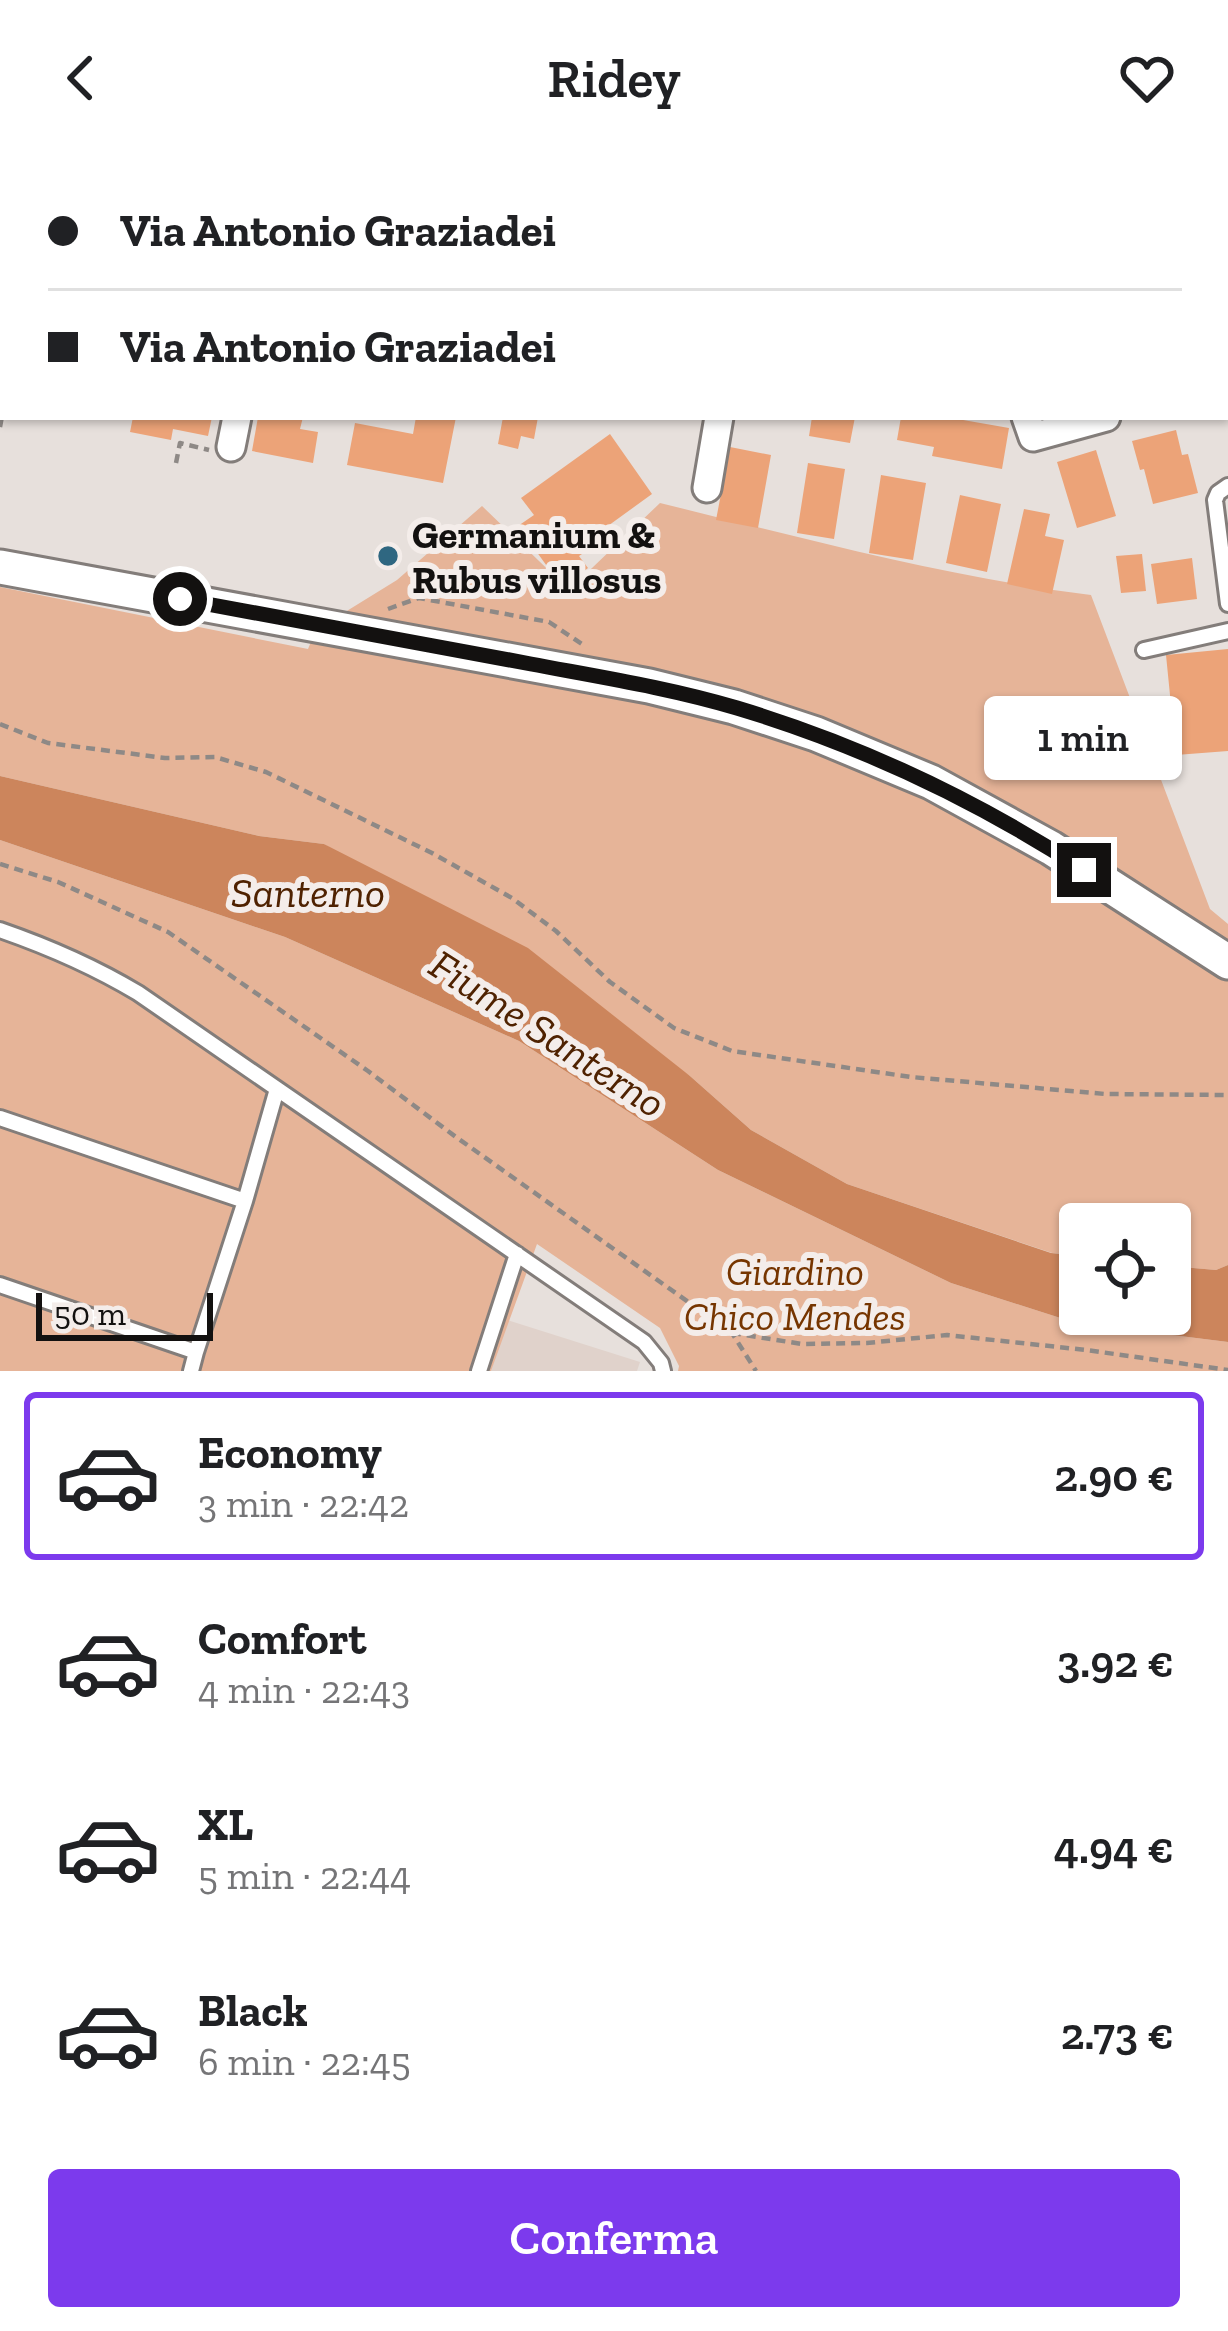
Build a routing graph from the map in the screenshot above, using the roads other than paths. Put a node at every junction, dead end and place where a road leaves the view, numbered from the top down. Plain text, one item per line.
1 (236, 420) edge
2 (718, 420) edge
3 (1027, 420) edge
4 (1095, 420) edge
5 (231, 447) road end
6 (1228, 486) edge
7 (707, 488) dead end
8 (0, 567) edge
9 (1228, 604) edge
10 (1228, 631) edge
11 (1144, 650) dead end
12 (0, 930) edge
13 (1228, 962) edge
14 (277, 1089) junction
15 (0, 1118) edge
16 (244, 1201) junction
17 (517, 1254) junction
18 (0, 1286) edge
19 (196, 1352) junction
20 (190, 1371) edge
21 (479, 1371) edge
22 (663, 1371) edge

1 - 5 street
2 - 7 street
3 - 4 street
6 - 9 lane
8 - 13 street
10 - 11 lane
12 - 14 lane
14 - 16 lane
14 - 17 lane
15 - 16 lane
16 - 19 lane
17 - 21 lane
17 - 22 lane
18 - 19 lane
19 - 20 lane

